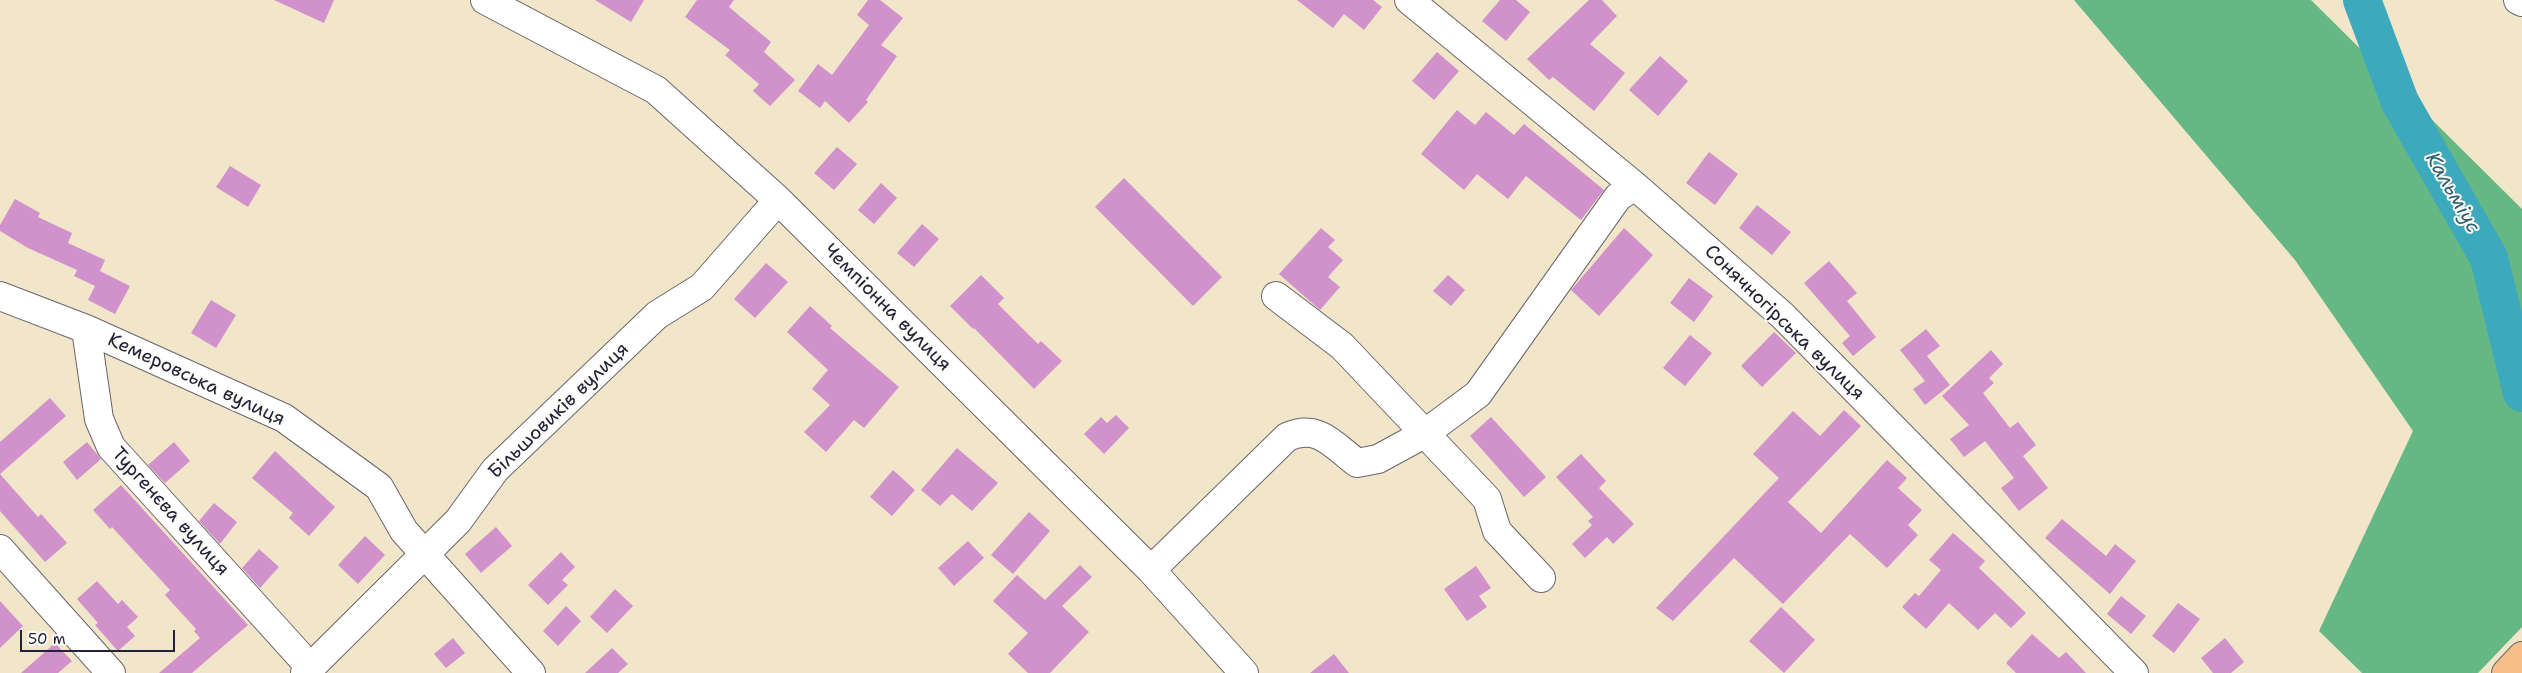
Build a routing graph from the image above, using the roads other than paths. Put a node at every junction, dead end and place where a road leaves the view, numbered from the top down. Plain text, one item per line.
1 (485, 0) edge
2 (1409, 0) edge
3 (2518, 0) edge
4 (2522, 2) edge
5 (513, 6) edge
6 (1635, 186) junction
7 (778, 200) junction
8 (0, 296) edge
9 (1276, 296) dead end
10 (86, 329) junction
11 (1424, 434) junction
12 (0, 549) edge
13 (424, 553) junction
14 (1151, 570) junction
15 (1541, 578) dead end
16 (2522, 656) edge
17 (308, 671) edge
18 (111, 673) edge
19 (531, 673) edge
20 (1244, 673) edge
21 (2134, 673) edge
22 (2506, 673) edge

1 - 5 street, Чемпіонна вулиця
2 - 6 street, Сонячногірська вулиця
3 - 4 street
5 - 7 street, Чемпіонна вулиця
6 - 11 street
6 - 21 street, Сонячногірська вулиця
7 - 13 street, Більшовиків вулиця
7 - 14 street, Чемпіонна вулиця
8 - 10 street, Кемеровська вулиця
9 - 11 street
10 - 13 street, Кемеровська вулиця
10 - 17 street, Тургенєва вулиця
11 - 14 street
11 - 15 street
12 - 18 street
13 - 17 street, Більшовиків вулиця
13 - 19 street, Кемеровська вулиця
14 - 20 street, Чемпіонна вулиця
16 - 22 main road

